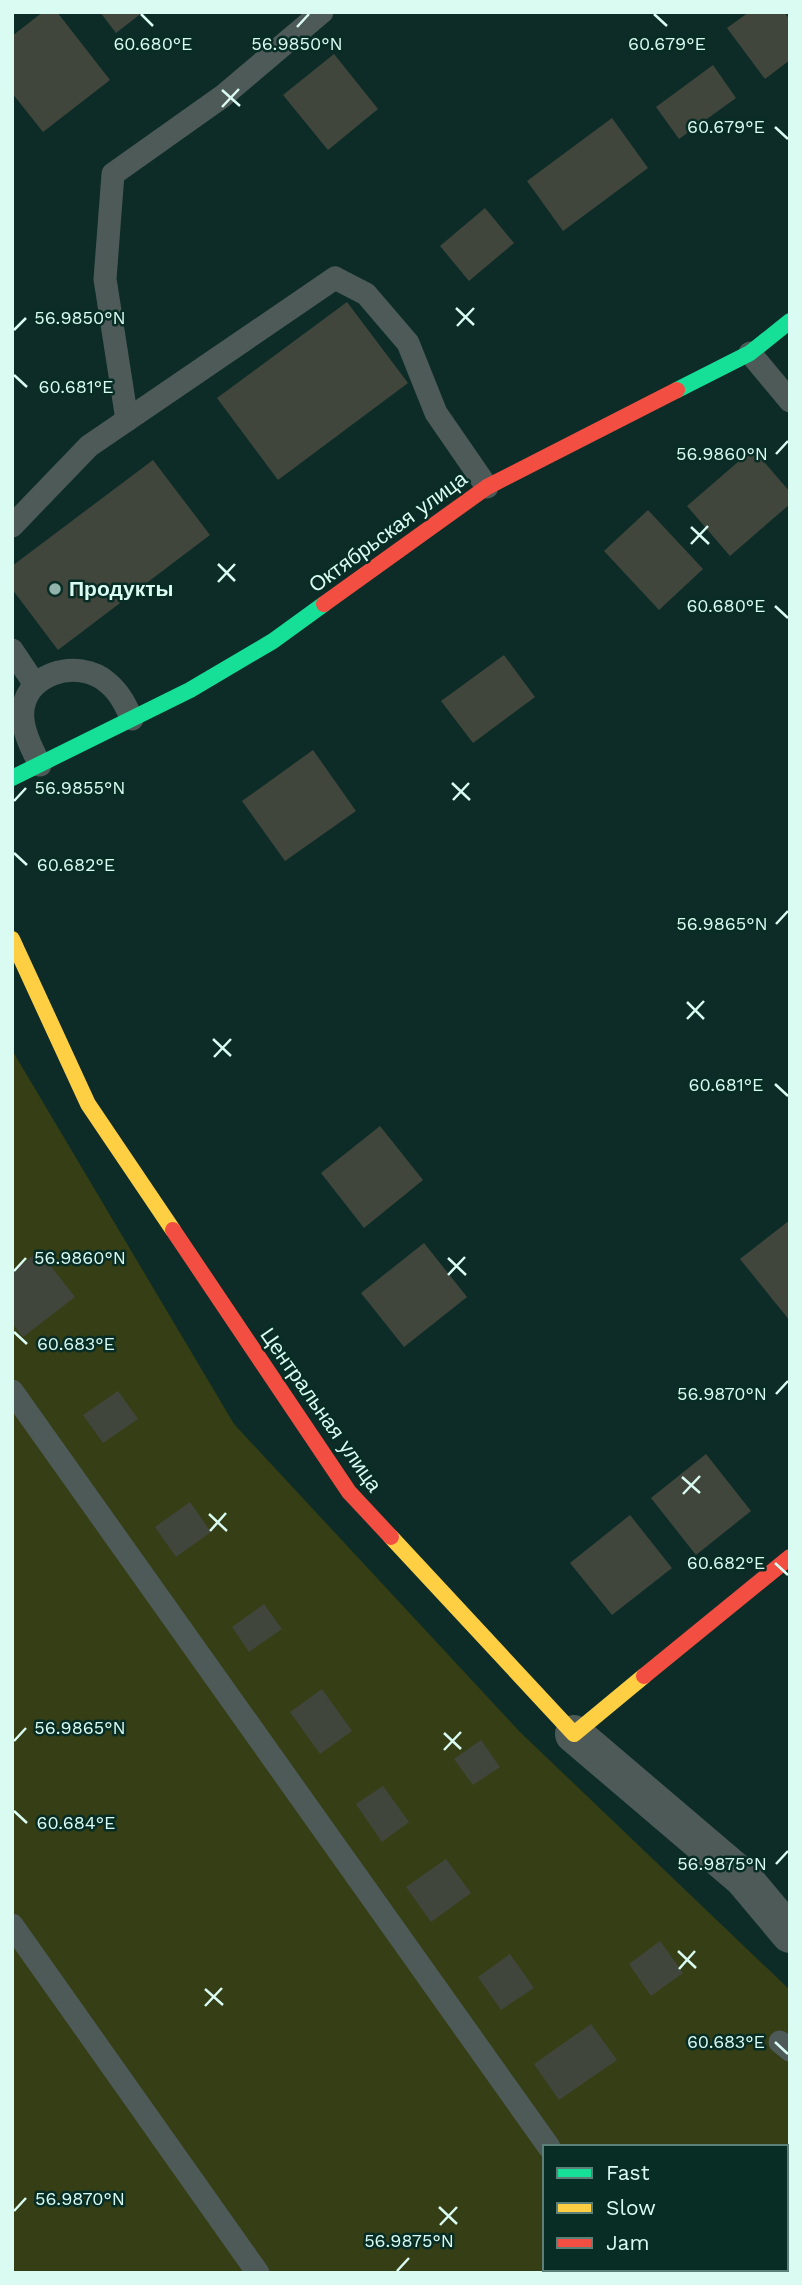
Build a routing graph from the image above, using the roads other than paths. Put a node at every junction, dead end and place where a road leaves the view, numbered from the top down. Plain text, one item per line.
1 (322, 12) edge
2 (790, 321) edge
3 (750, 353) junction
4 (790, 401) edge
5 (127, 420) junction
6 (487, 487) junction
7 (12, 526) edge
8 (12, 650) edge
9 (34, 683) junction
10 (132, 719) junction
11 (40, 765) junction
12 (12, 778) edge
13 (12, 939) edge
14 (12, 1391) edge
15 (790, 1557) edge
16 (574, 1734) junction
17 (12, 1925) edge
18 (790, 1934) edge
19 (548, 2145) edge
20 (258, 2273) edge

1 - 5 lane
2 - 3 street, Октябрьская улица
3 - 4 lane
3 - 6 street, Октябрьская улица
5 - 6 lane
5 - 7 lane
6 - 10 street, Октябрьская улица
8 - 9 lane
9 - 10 lane
9 - 11 lane
10 - 11 street, Октябрьская улица
11 - 12 street, Октябрьская улица
13 - 16 street, Центральная улица
14 - 19 lane
15 - 16 street
16 - 18 street
17 - 20 lane

